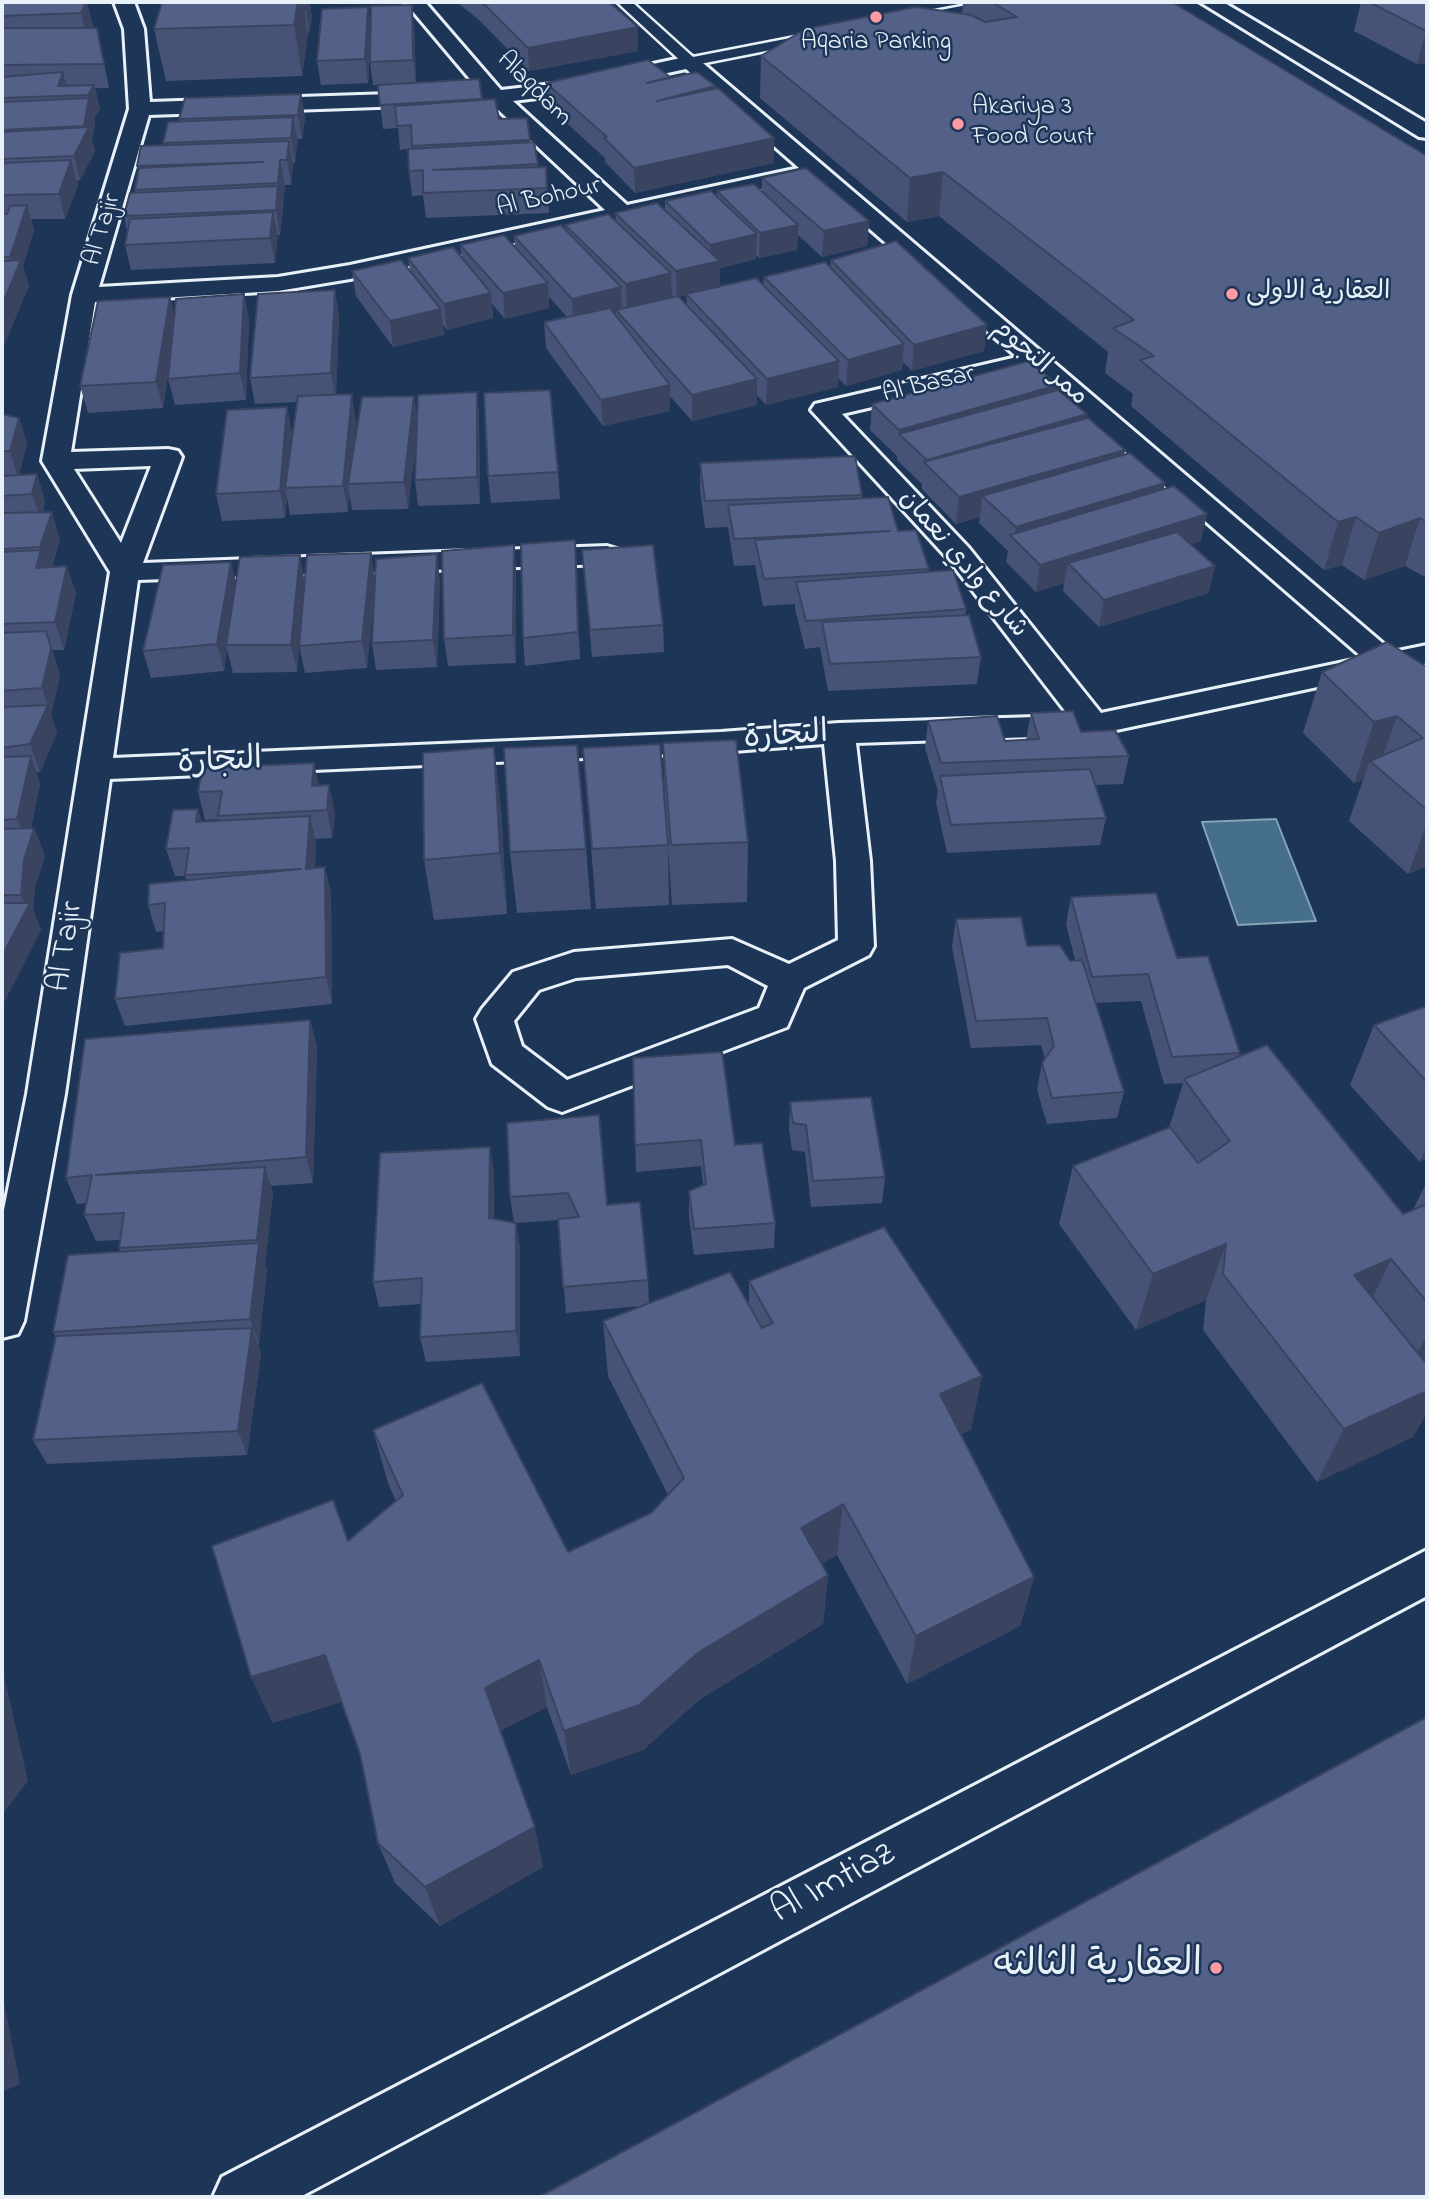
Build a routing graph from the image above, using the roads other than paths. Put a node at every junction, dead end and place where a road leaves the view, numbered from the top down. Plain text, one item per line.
1 (124, 2) edge
2 (415, 2) edge
3 (624, 2) edge
4 (1004, 2) edge
5 (1210, 2) edge
6 (895, 22) edge
7 (827, 35) edge
8 (690, 62) junction
9 (495, 97) junction
10 (140, 109) junction
11 (1427, 132) edge
12 (816, 171) junction
13 (620, 211) junction
14 (84, 295) junction
15 (1035, 361) junction
16 (824, 410) joint
17 (56, 461) junction
18 (607, 555) edge
19 (125, 572) junction
20 (1427, 654) edge
21 (1390, 664) junction
22 (1093, 725) junction
23 (839, 733) junction
24 (96, 769) junction
25 (789, 980) junction
26 (11, 1233) edge
27 (3, 1321) edge
28 (1427, 1573) edge
29 (242, 2197) edge

1 - 10 street, Al Tajir
2 - 9 street, Alaqdam
3 - 8 lane
4 - 6 lane
5 - 11 street
7 - 8 lane
8 - 9 street
8 - 12 street, ممر النجوم
9 - 10 street
9 - 13 street, Alaqdam
10 - 14 street, Al Tajir
12 - 13 street, Al Bohour
12 - 15 street, ممر النجوم
13 - 14 street, Al Bohour
14 - 17 street, Al Tajir
15 - 16 street, Al Basar
15 - 21 street, ممر النجوم
16 - 22 street, شارع وادي نعمان
17 - 19 street
17 - 19 street, Al Tajir
18 - 19 street
19 - 24 street, Al Tajir
20 - 21 street, التجارة
21 - 22 street, التجارة
22 - 23 street, التجارة
23 - 24 street, التجارة
23 - 25 street
24 - 26 street, Al Tajir
25 - 25 street
26 - 27 street, Al Tajir
28 - 29 street, Al Imtiaz

